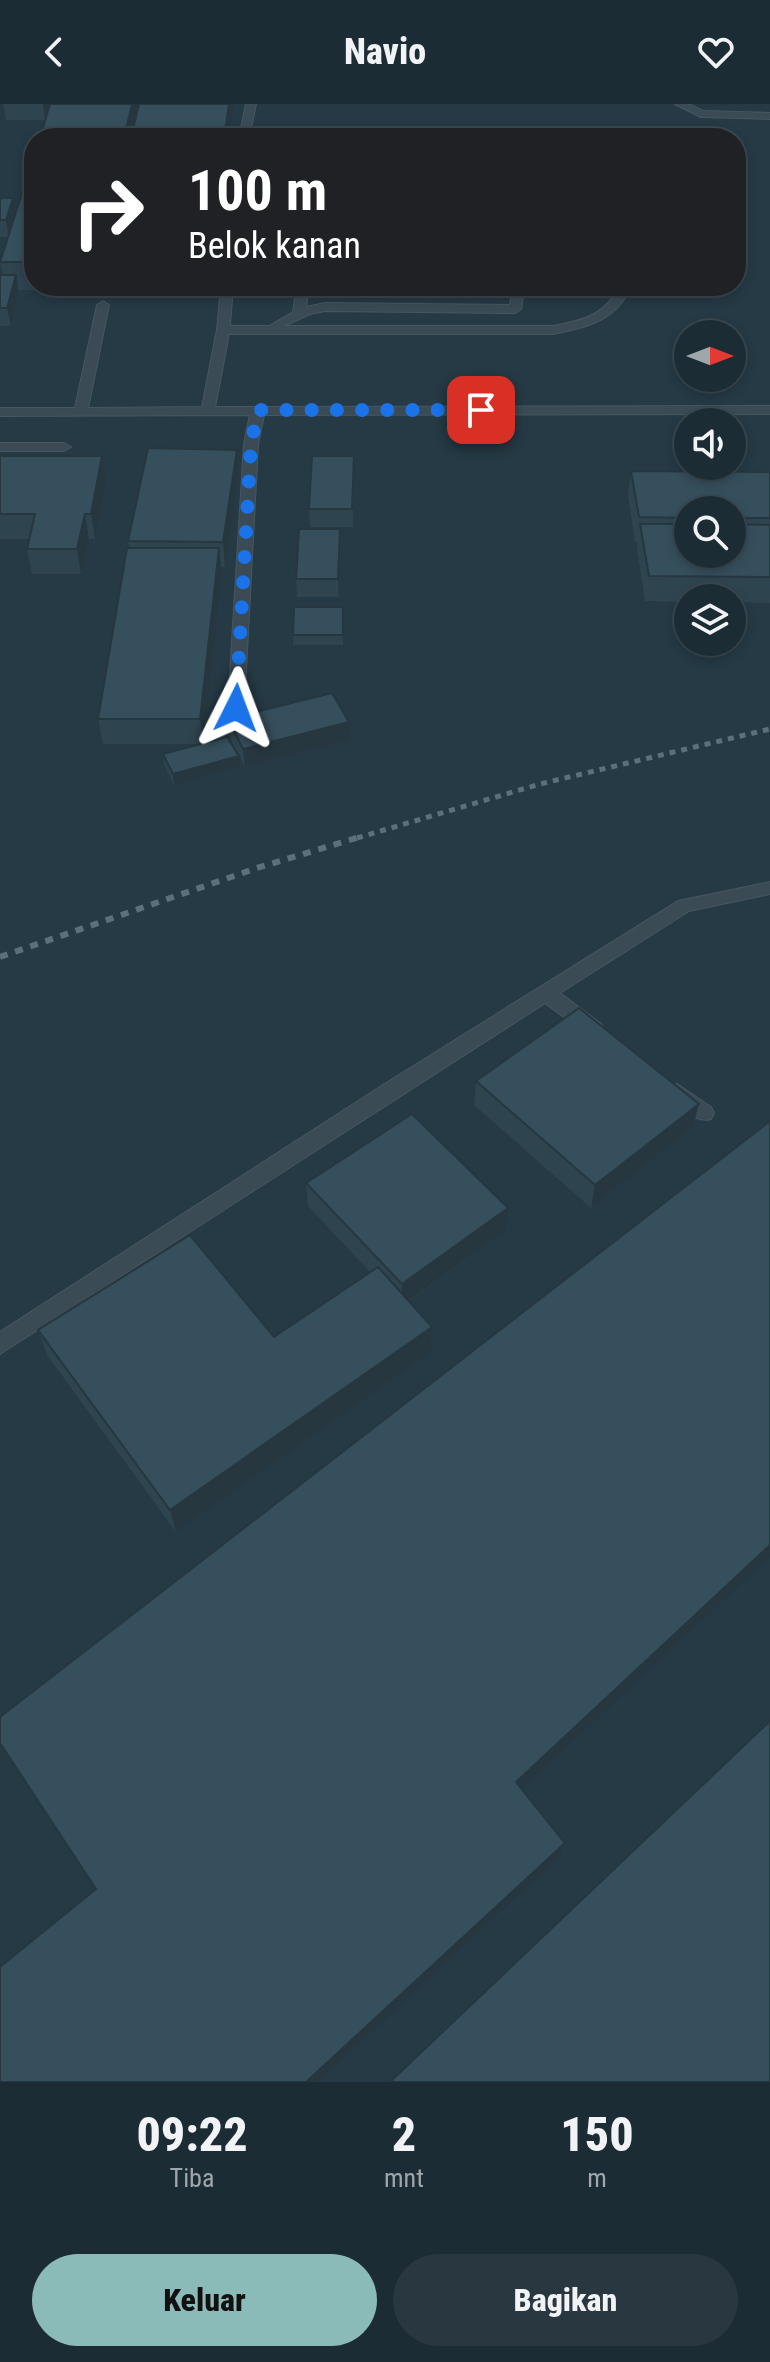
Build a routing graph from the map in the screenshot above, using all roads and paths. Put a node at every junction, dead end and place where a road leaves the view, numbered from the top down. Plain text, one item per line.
1 (251, 104) edge
2 (680, 104) edge
3 (735, 104) edge
4 (738, 116) junction
5 (770, 116) edge
6 (246, 128) edge
7 (226, 296) edge
8 (302, 296) edge
9 (517, 296) edge
10 (622, 296) edge
11 (103, 305) dead end
12 (299, 315) junction
13 (268, 329) junction
14 (223, 330) junction
15 (208, 409) junction
16 (258, 410) junction
17 (81, 411) junction
18 (0, 412) edge
19 (769, 413) edge
20 (0, 447) edge
21 (64, 447) dead end
22 (236, 708) dead end
23 (770, 888) edge
24 (546, 993) junction
25 (607, 1039) edge
26 (655, 1076) edge
27 (704, 1113) dead end
28 (0, 1344) edge

1 - 6 lane
2 - 4 lane
3 - 4 lane
4 - 5 lane
7 - 14 lane
8 - 12 lane
9 - 12 lane
10 - 13 lane
11 - 17 lane
12 - 13 lane
13 - 14 lane
14 - 15 lane
15 - 16 lane
15 - 17 lane
16 - 19 lane
16 - 22 lane
17 - 18 lane
20 - 21 lane
23 - 24 lane
24 - 25 lane
24 - 28 lane
26 - 27 lane

